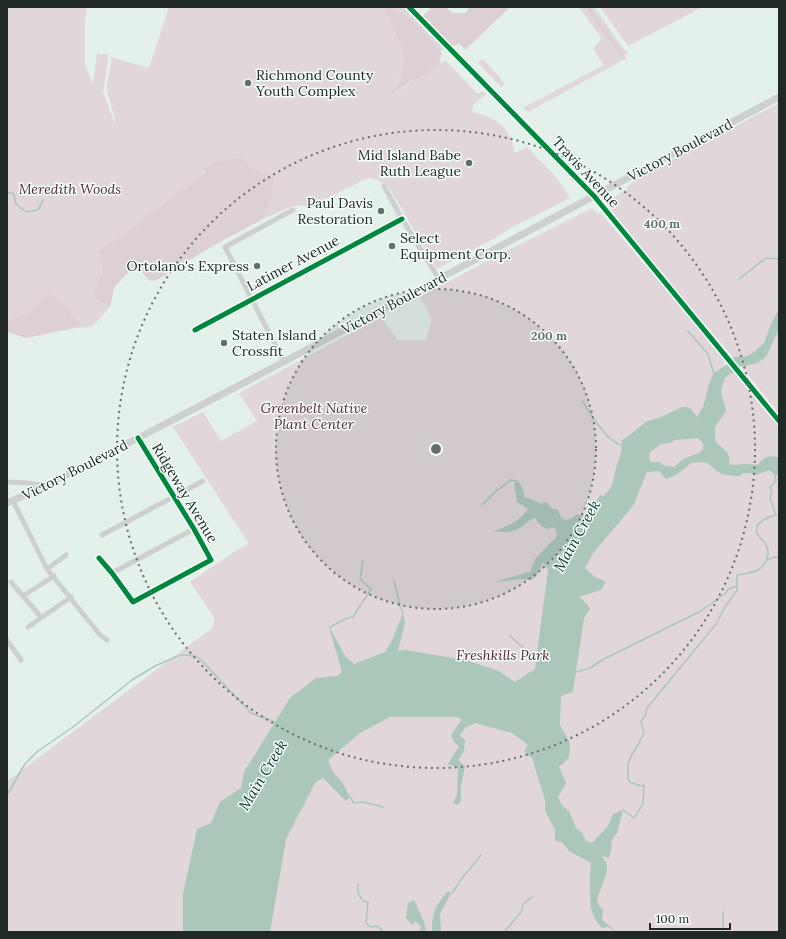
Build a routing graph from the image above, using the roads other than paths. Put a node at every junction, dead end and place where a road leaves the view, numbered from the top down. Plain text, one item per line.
1 (409, 7) edge
2 (779, 97) edge
3 (384, 186) dead end
4 (594, 196) junction
5 (293, 210) dead end
6 (402, 219) junction
7 (438, 279) junction
8 (252, 298) junction
9 (195, 330) dead end
10 (284, 362) junction
11 (779, 421) edge
12 (138, 438) junction
13 (203, 481) dead end
14 (7, 482) edge
15 (44, 486) junction
16 (174, 496) junction
17 (10, 502) edge
18 (194, 529) junction
19 (102, 535) dead end
20 (66, 555) dead end
21 (99, 558) dead end
22 (47, 569) junction
23 (112, 573) junction
24 (54, 576) junction
25 (11, 582) dead end
26 (23, 596) junction
27 (71, 597) junction
28 (41, 617) junction
29 (28, 627) dead end
30 (7, 640) edge
31 (107, 640) dead end
32 (21, 660) dead end

1 - 4 street, Travis Avenue
2 - 4 main road, Victory Boulevard
3 - 6 street
4 - 7 main road, Victory Boulevard
4 - 11 street, Travis Avenue
5 - 8 street
6 - 7 street
6 - 8 street, Latimer Avenue
7 - 10 main road, Victory Boulevard
8 - 9 street, Latimer Avenue
8 - 10 street
10 - 12 main road, Victory Boulevard
12 - 15 main road, Victory Boulevard
12 - 16 street, Ridgeway Avenue
13 - 16 street
14 - 15 street
15 - 17 main road, Victory Boulevard
16 - 18 street, Ridgeway Avenue
16 - 19 street
17 - 22 street
18 - 23 street
18 - 23 street, Ridgeway Avenue
20 - 22 street
21 - 23 street, Ridgeway Avenue
22 - 24 street
24 - 26 street
24 - 27 street
25 - 26 street
26 - 28 street
27 - 28 street
27 - 31 street
28 - 29 street
30 - 32 street

